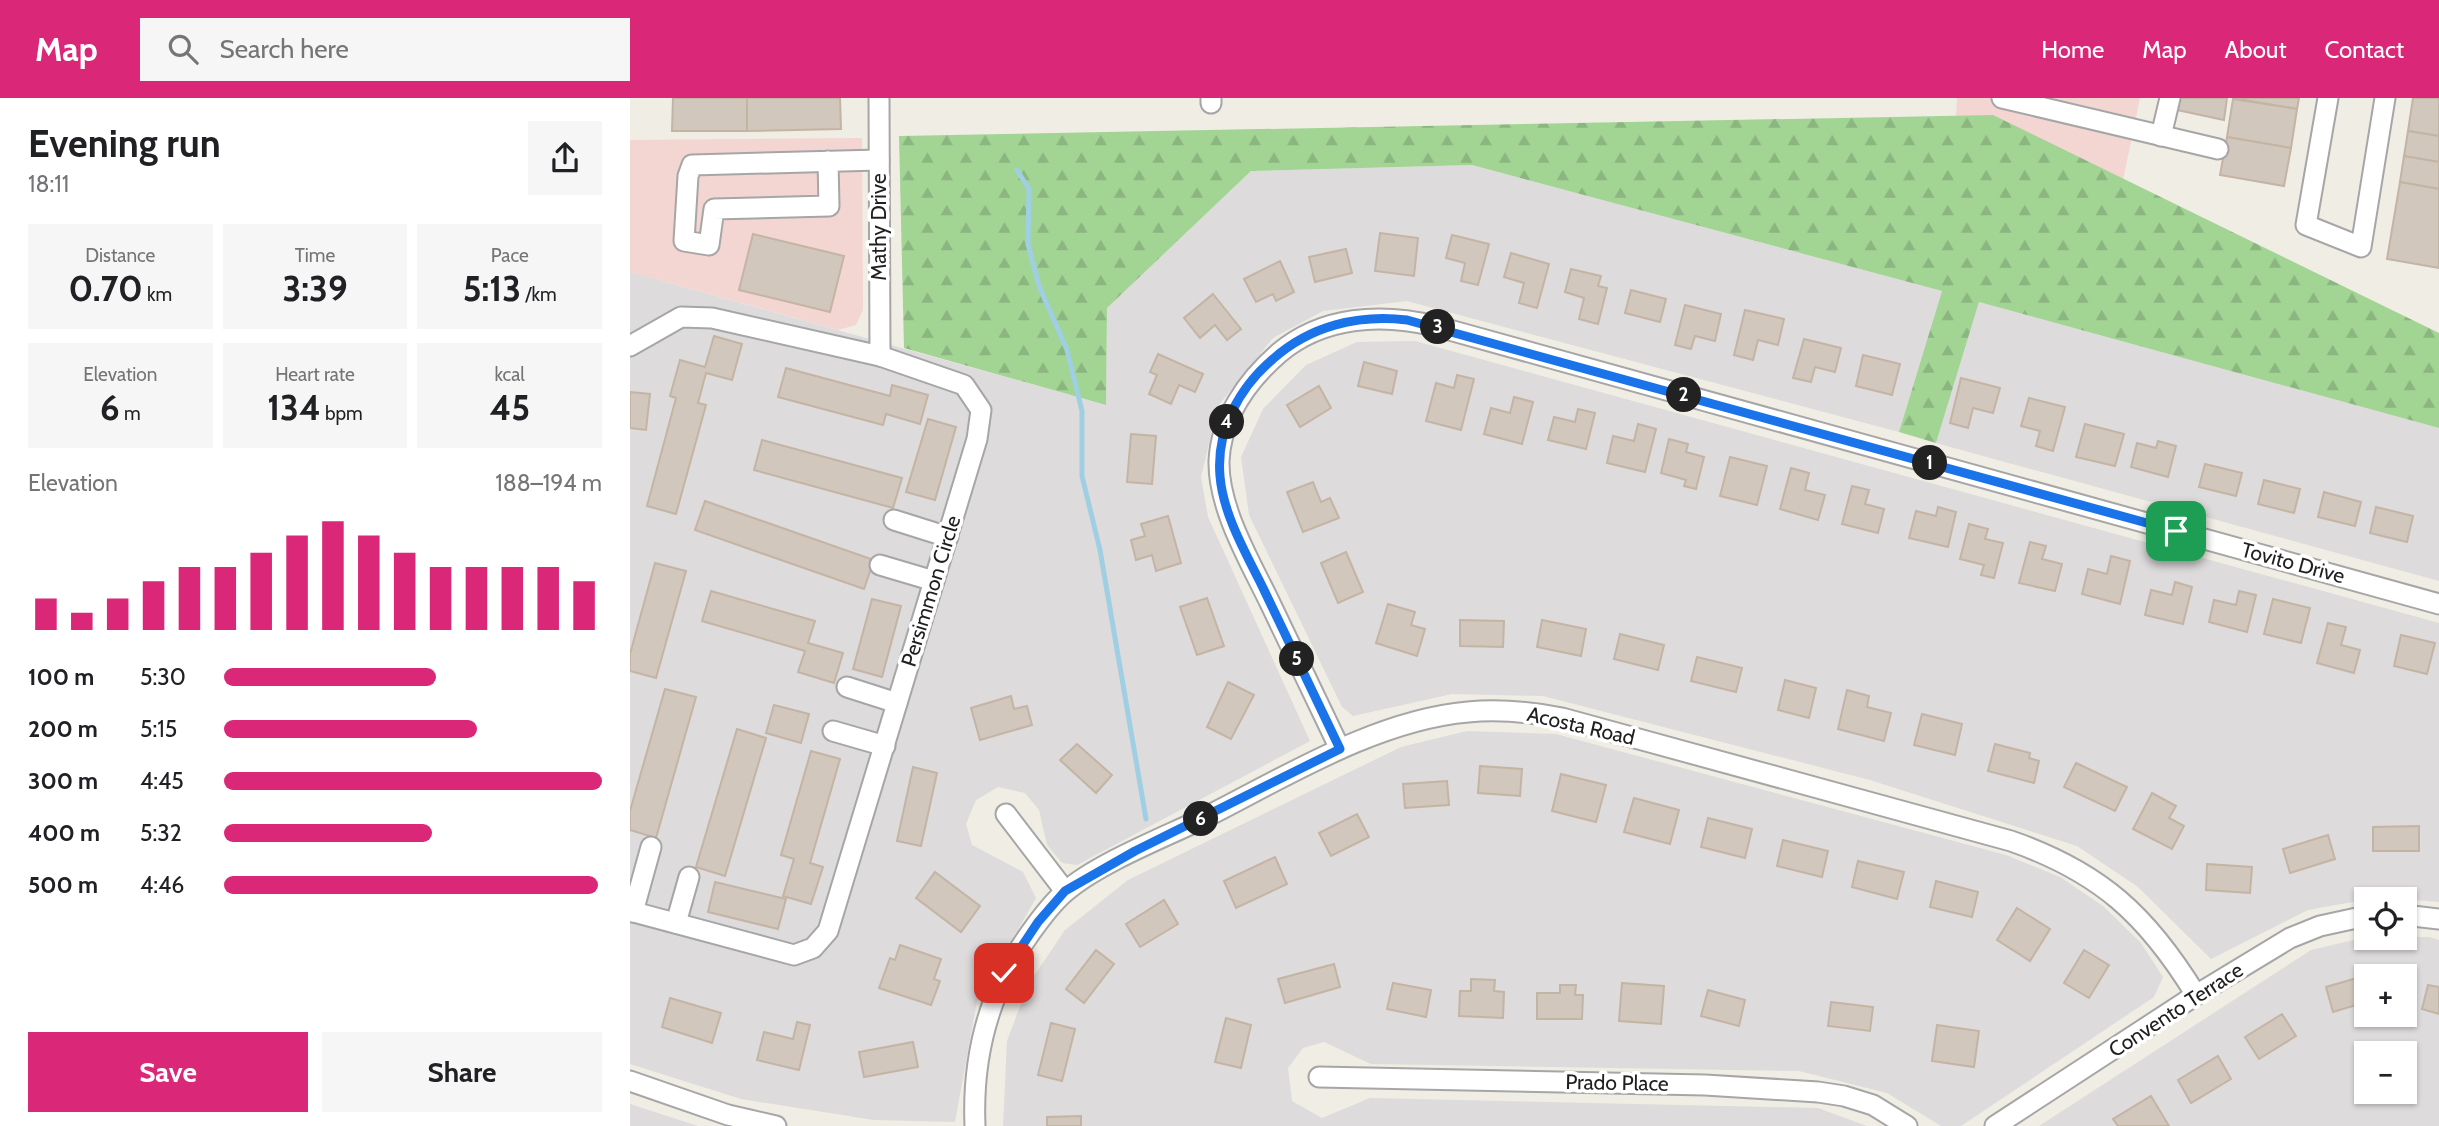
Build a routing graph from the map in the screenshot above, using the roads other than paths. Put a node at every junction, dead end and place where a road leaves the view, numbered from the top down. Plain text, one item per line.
1 (879, 98) edge
2 (2002, 98) edge
3 (2170, 98) edge
4 (2328, 98) edge
5 (2385, 98) edge
6 (2161, 136) junction
7 (2218, 149) dead end
8 (879, 160) junction
9 (828, 161) junction
10 (630, 346) edge
11 (880, 356) junction
12 (894, 520) dead end
13 (948, 537) junction
14 (880, 565) dead end
15 (934, 581) junction
16 (2439, 604) edge
17 (847, 687) dead end
18 (897, 703) junction
19 (833, 731) dead end
20 (885, 746) junction
21 (1340, 749) junction
22 (1006, 814) dead end
23 (651, 847) dead end
24 (689, 877) dead end
25 (1065, 891) junction
26 (632, 912) edge
27 (2417, 916) edge
28 (2354, 919) edge
29 (2439, 919) edge
30 (676, 923) junction
31 (2196, 995) junction
32 (1319, 1077) dead end
33 (630, 1080) edge
34 (776, 1126) edge
35 (975, 1126) edge
36 (1906, 1126) edge
37 (1995, 1126) edge

1 - 8 street, Mathy Drive
2 - 6 street
3 - 6 street
4 - 5 street
6 - 7 street
8 - 9 street
8 - 11 street, Mathy Drive
9 - 9 street
10 - 11 street, Persimmon Circle
11 - 13 street, Persimmon Circle
12 - 13 street
13 - 15 street, Persimmon Circle
14 - 15 street
15 - 18 street, Persimmon Circle
16 - 21 street, Tovito Drive
17 - 18 street
18 - 20 street, Persimmon Circle
19 - 20 street
20 - 30 street, Persimmon Circle
21 - 25 street, Acosta Road
21 - 31 street, Acosta Road
22 - 25 street
23 - 26 street
24 - 30 street
25 - 35 street, Acosta Road
26 - 30 street, Persimmon Circle
27 - 29 street
28 - 31 street, Convento Terrace
31 - 37 street, Convento Terrace
32 - 36 street, Prado Place
33 - 34 street

